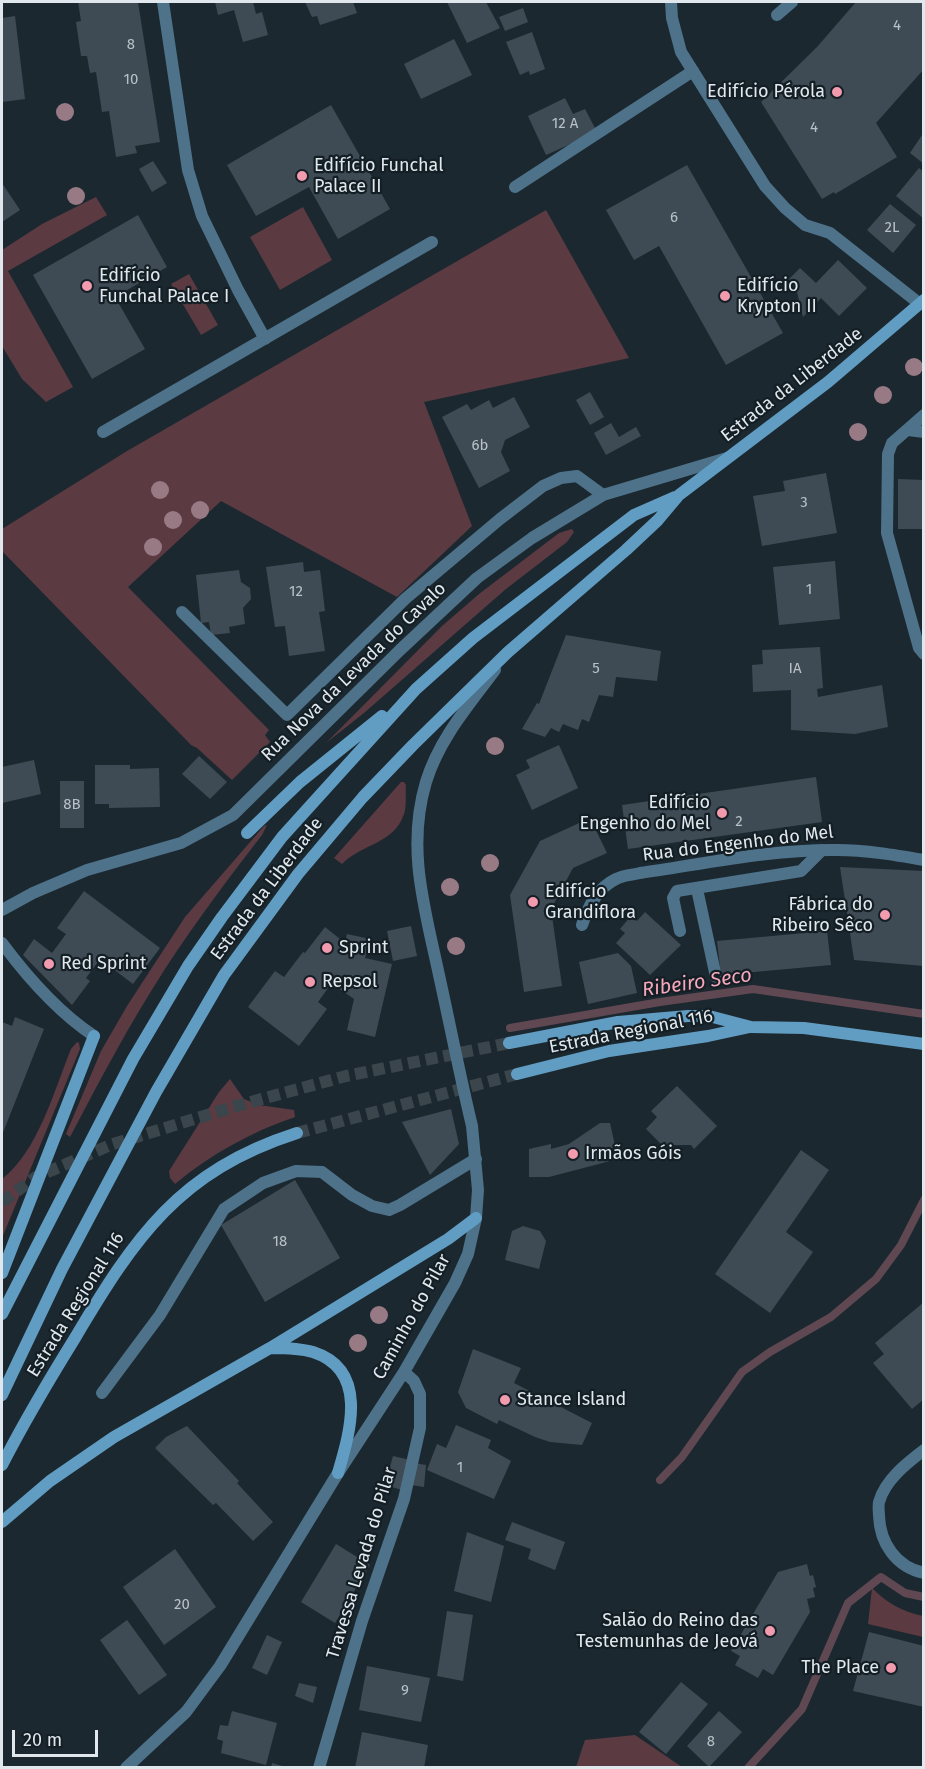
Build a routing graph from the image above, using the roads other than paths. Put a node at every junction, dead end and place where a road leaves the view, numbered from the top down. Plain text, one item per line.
1 (163, 2) edge
2 (670, 2) edge
3 (792, 2) edge
4 (777, 15) dead end
5 (693, 71) junction
6 (515, 187) dead end
7 (432, 243) dead end
8 (922, 302) edge
9 (266, 339) junction
10 (924, 415) edge
11 (908, 430) junction
12 (103, 432) dead end
13 (924, 432) edge
14 (730, 457) junction
15 (603, 495) junction
16 (679, 495) junction
17 (182, 612) dead end
18 (508, 652) junction
19 (924, 654) edge
20 (416, 689) junction
21 (247, 833) dead end
22 (822, 850) junction
23 (924, 860) edge
24 (698, 889) junction
25 (2, 910) edge
26 (582, 925) dead end
27 (680, 931) dead end
28 (2, 943) edge
29 (716, 977) dead end
30 (751, 1027) junction
31 (94, 1036) joint
32 (509, 1043) tunnel mouth
33 (924, 1044) edge
34 (517, 1074) tunnel mouth
35 (297, 1133) tunnel mouth
36 (476, 1159) junction
37 (476, 1218) junction
38 (2, 1273) edge
39 (2, 1314) edge
40 (270, 1348) junction
41 (404, 1372) junction
42 (102, 1393) dead end
43 (2, 1395) edge
44 (924, 1450) edge
45 (2, 1465) edge
46 (338, 1473) junction
47 (2, 1522) edge
48 (924, 1573) edge
49 (126, 1767) edge
50 (319, 1767) edge

1 - 9 street
2 - 5 street
3 - 4 street
5 - 6 street
5 - 8 street
7 - 9 street
8 - 14 main road, Estrada da Liberdade
9 - 12 street
10 - 11 street
11 - 13 street
11 - 19 street
14 - 15 street, Rua Nova da Levada do Cavalo
14 - 16 main road, Estrada da Liberdade
15 - 17 street
15 - 25 street, Rua Nova da Levada do Cavalo
16 - 18 main road, Estrada da Liberdade
16 - 20 main road, Estrada da Liberdade
18 - 36 street, Caminho do Pilar
18 - 43 main road, Estrada da Liberdade
20 - 21 main road
20 - 39 main road, Estrada da Liberdade
22 - 23 street, Rua do Engenho do Mel
22 - 24 street
22 - 26 street, Rua do Engenho do Mel
24 - 27 street
24 - 29 street
28 - 31 street
30 - 32 main road, Estrada Regional 116
30 - 33 main road, Estrada Regional 116
30 - 34 main road, Estrada Regional 116
31 - 38 main road
35 - 45 main road, Estrada Regional 116
36 - 37 street, Caminho do Pilar
36 - 42 street
37 - 40 main road
37 - 41 street, Caminho do Pilar
40 - 46 main road
40 - 47 main road
41 - 46 street, Caminho do Pilar
41 - 50 street, Travessa Levada do Pilar
44 - 48 street
46 - 49 street, Caminho do Pilar

